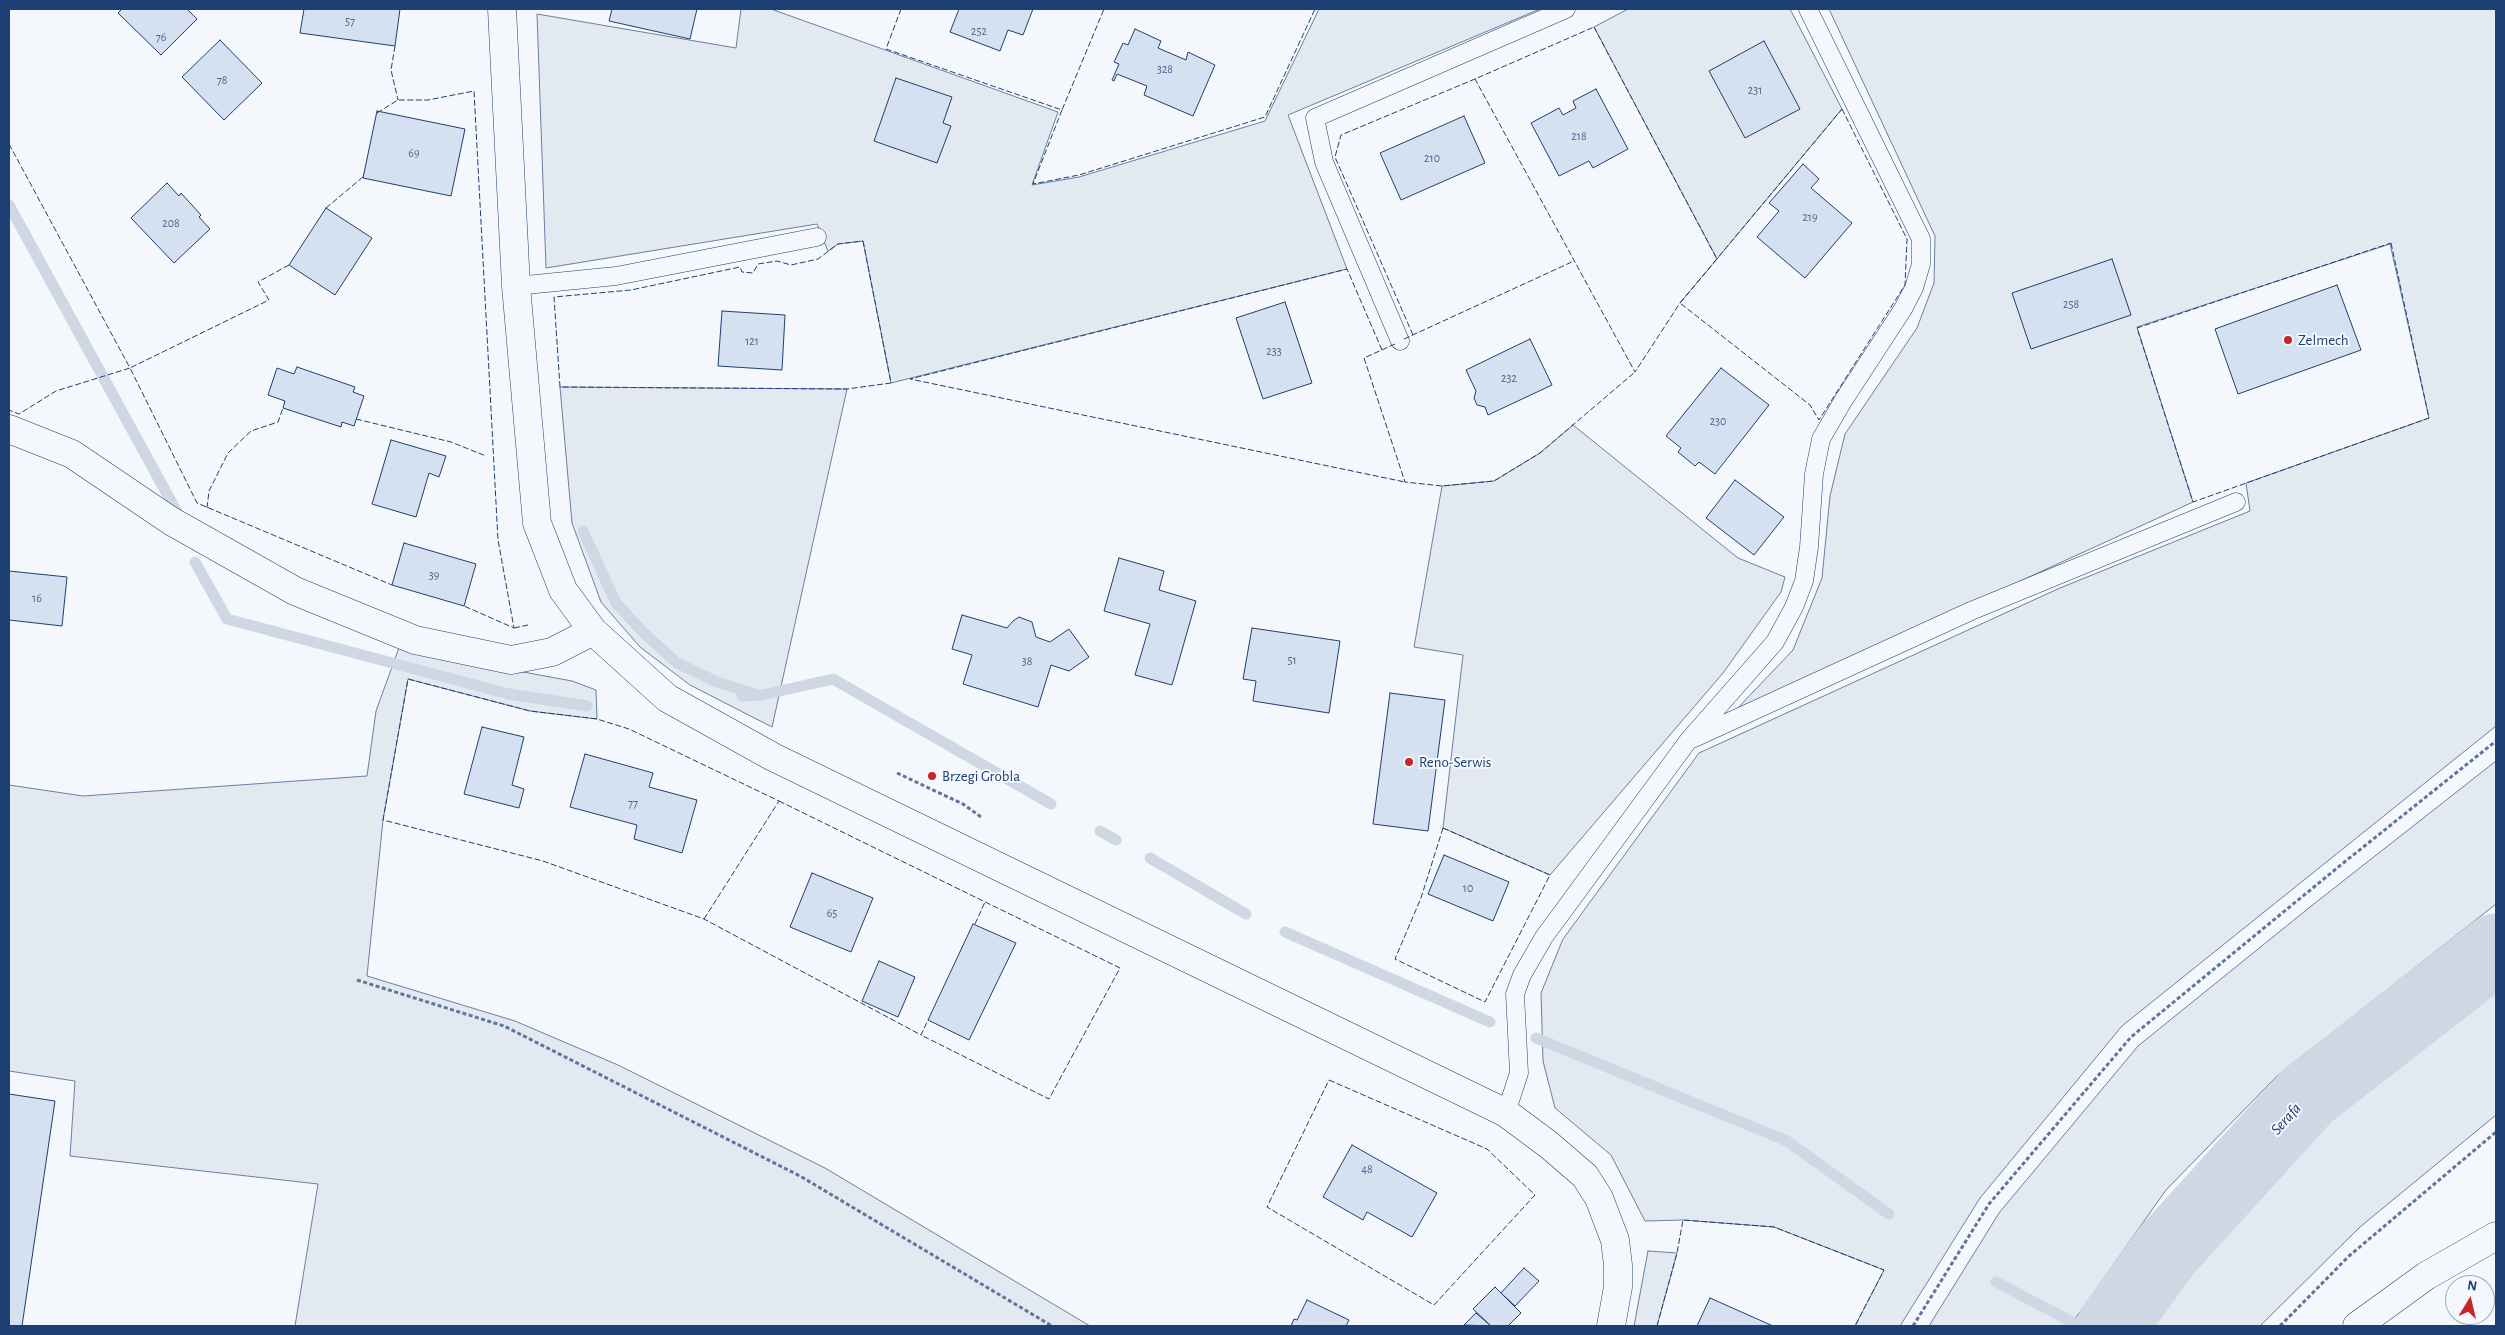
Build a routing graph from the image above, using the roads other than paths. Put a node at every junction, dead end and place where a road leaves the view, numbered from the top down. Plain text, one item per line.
1 (502, 9) edge
2 (1566, 9) edge
3 (1808, 9) edge
4 (817, 237) dead end
5 (516, 286) junction
6 (1400, 341) dead end
7 (9, 429) edge
8 (2236, 502) dead end
9 (593, 631) junction
10 (1688, 741) junction
11 (1506, 1112) junction
12 (2496, 1236) edge
13 (1611, 1326) edge
14 (2357, 1326) edge

1 - 5 street
2 - 6 lane
3 - 10 lane
4 - 5 lane
5 - 9 street
7 - 9 street
8 - 10 lane
9 - 11 street
10 - 11 lane
11 - 13 street
12 - 14 street

